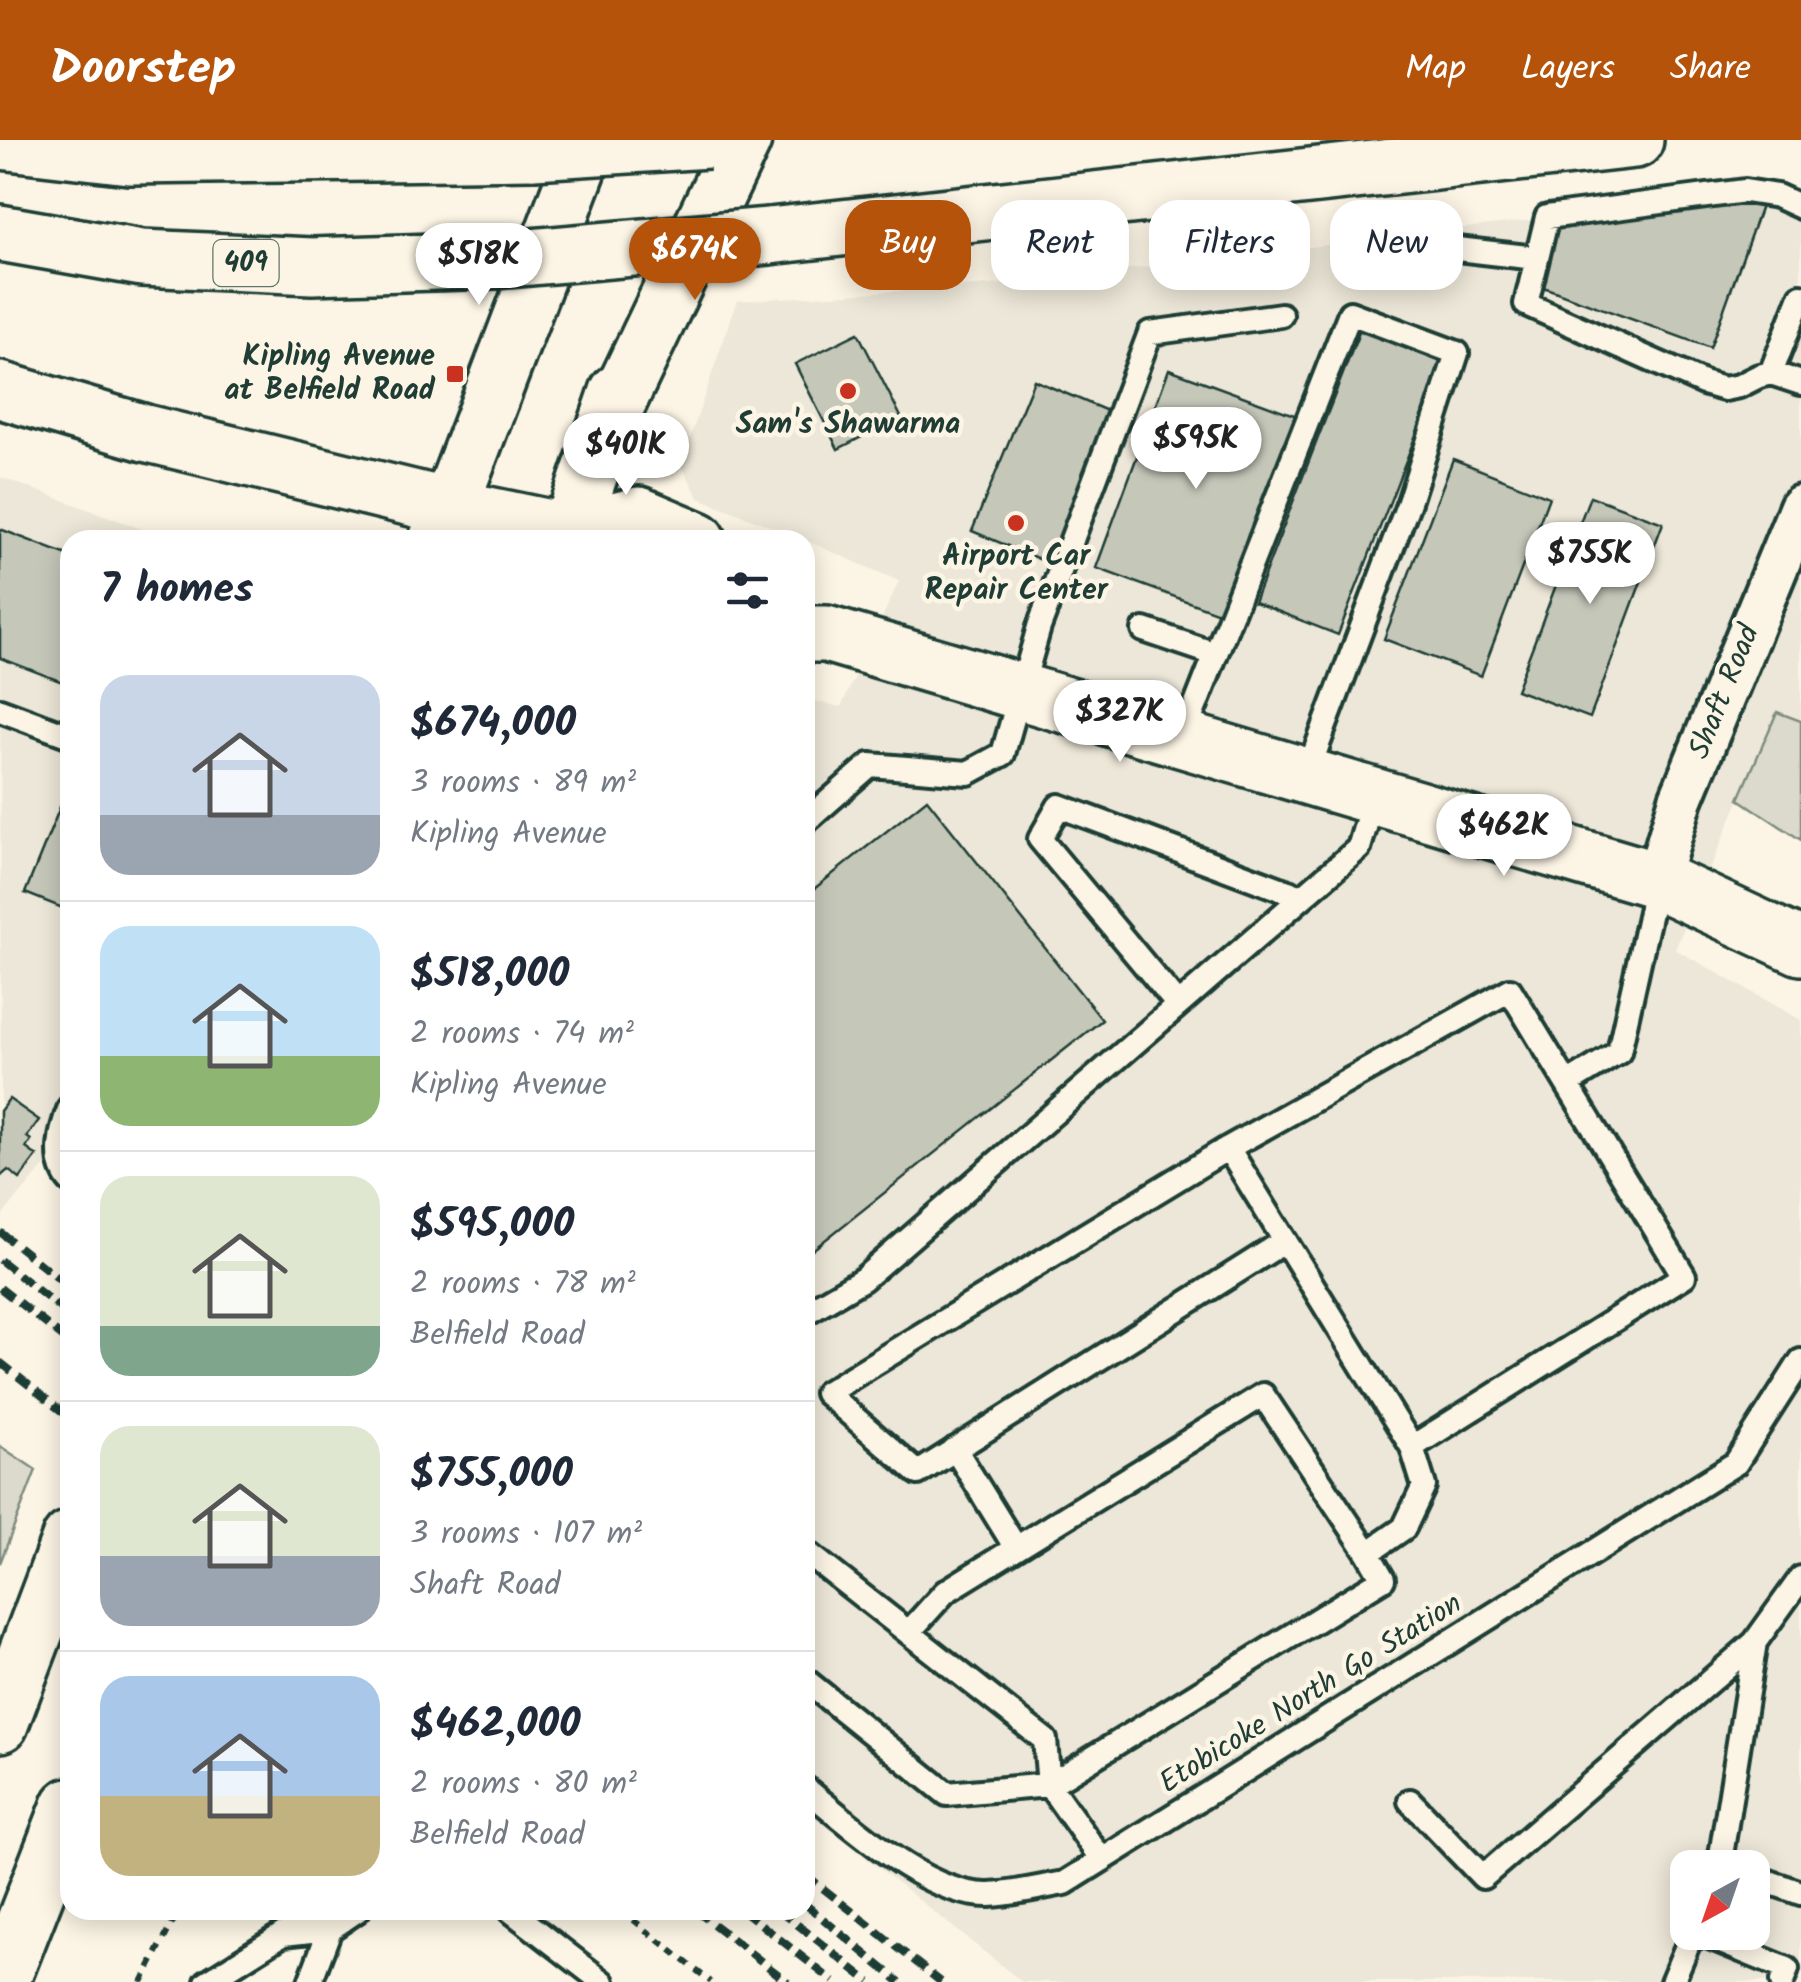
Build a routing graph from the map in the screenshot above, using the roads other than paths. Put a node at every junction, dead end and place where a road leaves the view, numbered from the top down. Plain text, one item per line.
1 (590, 140) edge
2 (708, 140) edge
3 (743, 140) edge
4 (1635, 140) edge
5 (0, 141) edge
6 (533, 152) junction
7 (1801, 207) edge
8 (0, 233) edge
9 (1463, 250) edge
10 (1536, 258) junction
11 (1801, 296) edge
12 (1281, 315) dead end
13 (1771, 373) junction
14 (1801, 383) edge
15 (0, 390) edge
16 (602, 438) junction
17 (443, 524) edge
18 (498, 530) edge
19 (574, 530) edge
20 (595, 530) edge
21 (674, 530) edge
22 (1796, 532) edge
23 (815, 624) edge
24 (1144, 630) dead end
25 (1215, 654) junction
26 (1019, 692) junction
27 (0, 710) edge
28 (60, 732) edge
29 (1182, 740) junction
30 (1306, 776) junction
31 (1374, 797) junction
32 (815, 813) edge
33 (1657, 880) junction
34 (1302, 898) junction
35 (1801, 947) edge
36 (1178, 1005) junction
37 (1567, 1084) junction
38 (1228, 1148) junction
39 (1285, 1241) junction
40 (815, 1306) edge
41 (1801, 1361) edge
42 (1412, 1447) junction
43 (956, 1450) junction
44 (1016, 1548) junction
45 (1368, 1553) junction
46 (815, 1558) edge
47 (60, 1565) edge
48 (1801, 1578) edge
49 (909, 1632) junction
50 (1755, 1642) junction
51 (815, 1688) edge
52 (0, 1724) edge
53 (1050, 1785) junction
54 (815, 1796) edge
55 (1410, 1801) dead end
56 (60, 1831) edge
57 (1725, 1850) edge
58 (1102, 1860) junction
59 (1770, 1883) edge
60 (1801, 1894) edge
61 (343, 1920) edge
62 (523, 1920) edge
63 (330, 1929) junction
64 (1687, 1950) edge
65 (1740, 1950) edge
66 (0, 1982) edge
67 (207, 1982) edge
68 (310, 1982) edge
69 (603, 1982) edge
70 (1672, 1982) edge
71 (1782, 1982) edge

1 - 6 main road, bridge
1 - 17 main road
2 - 6 main road, bridge
2 - 16 main road
3 - 16 main road
4 - 8 main road, 409, bridge
5 - 6 main road
7 - 10 lane
9 - 10 lane
10 - 13 lane
11 - 13 lane
12 - 26 lane
13 - 14 lane
15 - 17 main road
16 - 19 main road
17 - 18 main road
20 - 21 main road
22 - 33 street, Shaft Road
23 - 26 main road
24 - 25 lane
25 - 29 lane
25 - 30 lane
26 - 29 main road
26 - 32 lane
27 - 28 lane
29 - 30 main road
30 - 31 main road
31 - 33 main road
31 - 34 lane
33 - 35 main road
33 - 37 lane
34 - 36 lane
34 - 36 lane
36 - 40 lane
37 - 38 lane
37 - 42 lane
38 - 39 lane
38 - 43 lane
39 - 42 lane
39 - 43 lane
41 - 58 lane, Etobicoke North Go Station
42 - 45 lane
43 - 44 lane
44 - 45 lane
44 - 49 lane
45 - 53 lane
46 - 49 lane
47 - 52 main road
48 - 50 lane
49 - 53 lane
50 - 55 lane
50 - 57 lane
51 - 53 lane
53 - 58 lane
54 - 58 lane, Etobicoke North Go Station
56 - 66 main road
59 - 60 lane
61 - 63 lane
62 - 69 lane
63 - 67 lane
63 - 68 lane
64 - 70 lane
65 - 71 lane

